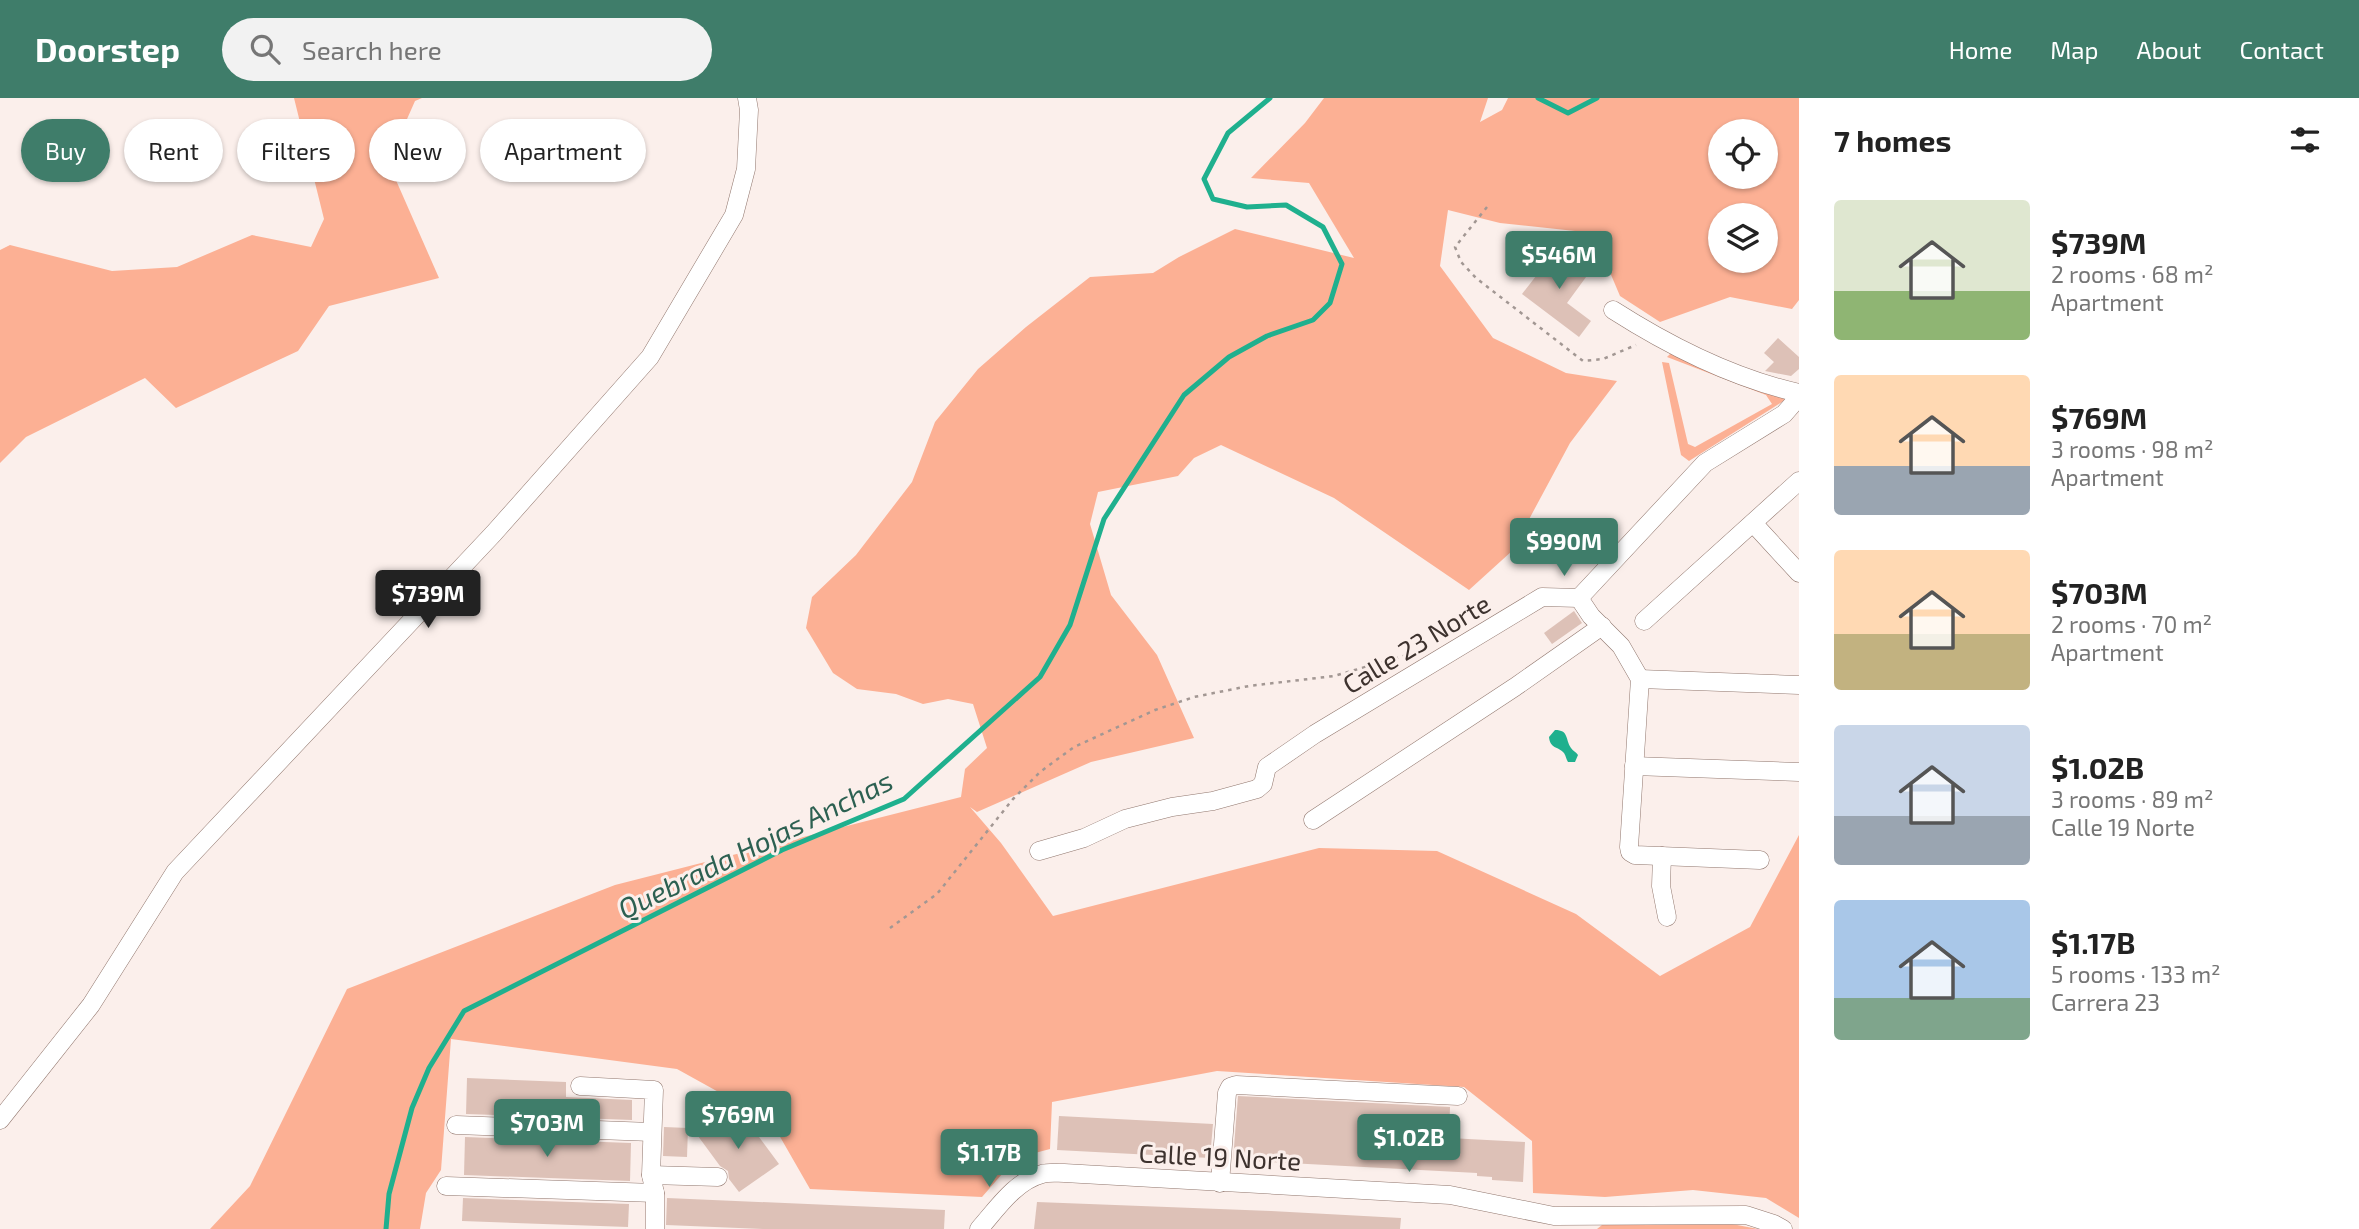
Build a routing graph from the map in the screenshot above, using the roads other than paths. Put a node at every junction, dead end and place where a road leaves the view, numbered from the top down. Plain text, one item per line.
1 (747, 98) edge
2 (1613, 310) dead end
3 (1799, 395) edge
4 (1799, 481) edge
5 (1753, 523) junction
6 (1799, 573) edge
7 (1579, 598) junction
8 (1644, 621) dead end
9 (1602, 626) junction
10 (1640, 679) junction
11 (1799, 685) edge
12 (1634, 766) junction
13 (1799, 772) edge
14 (1313, 820) dead end
15 (1039, 851) dead end
16 (1662, 856) junction
17 (1760, 860) dead end
18 (1667, 917) dead end
19 (580, 1086) dead end
20 (1458, 1096) dead end
21 (0, 1120) edge
22 (456, 1125) dead end
23 (652, 1132) junction
24 (651, 1175) junction
25 (718, 1177) dead end
26 (1220, 1183) junction
27 (446, 1186) dead end
28 (655, 1193) junction
29 (655, 1229) edge
30 (979, 1229) edge
31 (1783, 1229) edge

1 - 21 street
2 - 3 street
3 - 7 street
4 - 5 street
5 - 6 street
5 - 8 street
7 - 9 street
7 - 15 street, Calle 23 Norte
9 - 10 street
9 - 14 street
10 - 11 street
10 - 12 street
12 - 13 street
12 - 16 street
16 - 17 street
16 - 18 street
19 - 23 street
20 - 26 street
22 - 23 street
23 - 24 street
24 - 25 street
24 - 28 street
26 - 30 street, Calle 19 Norte
26 - 31 street, Calle 19 Norte
27 - 28 street
28 - 29 street

